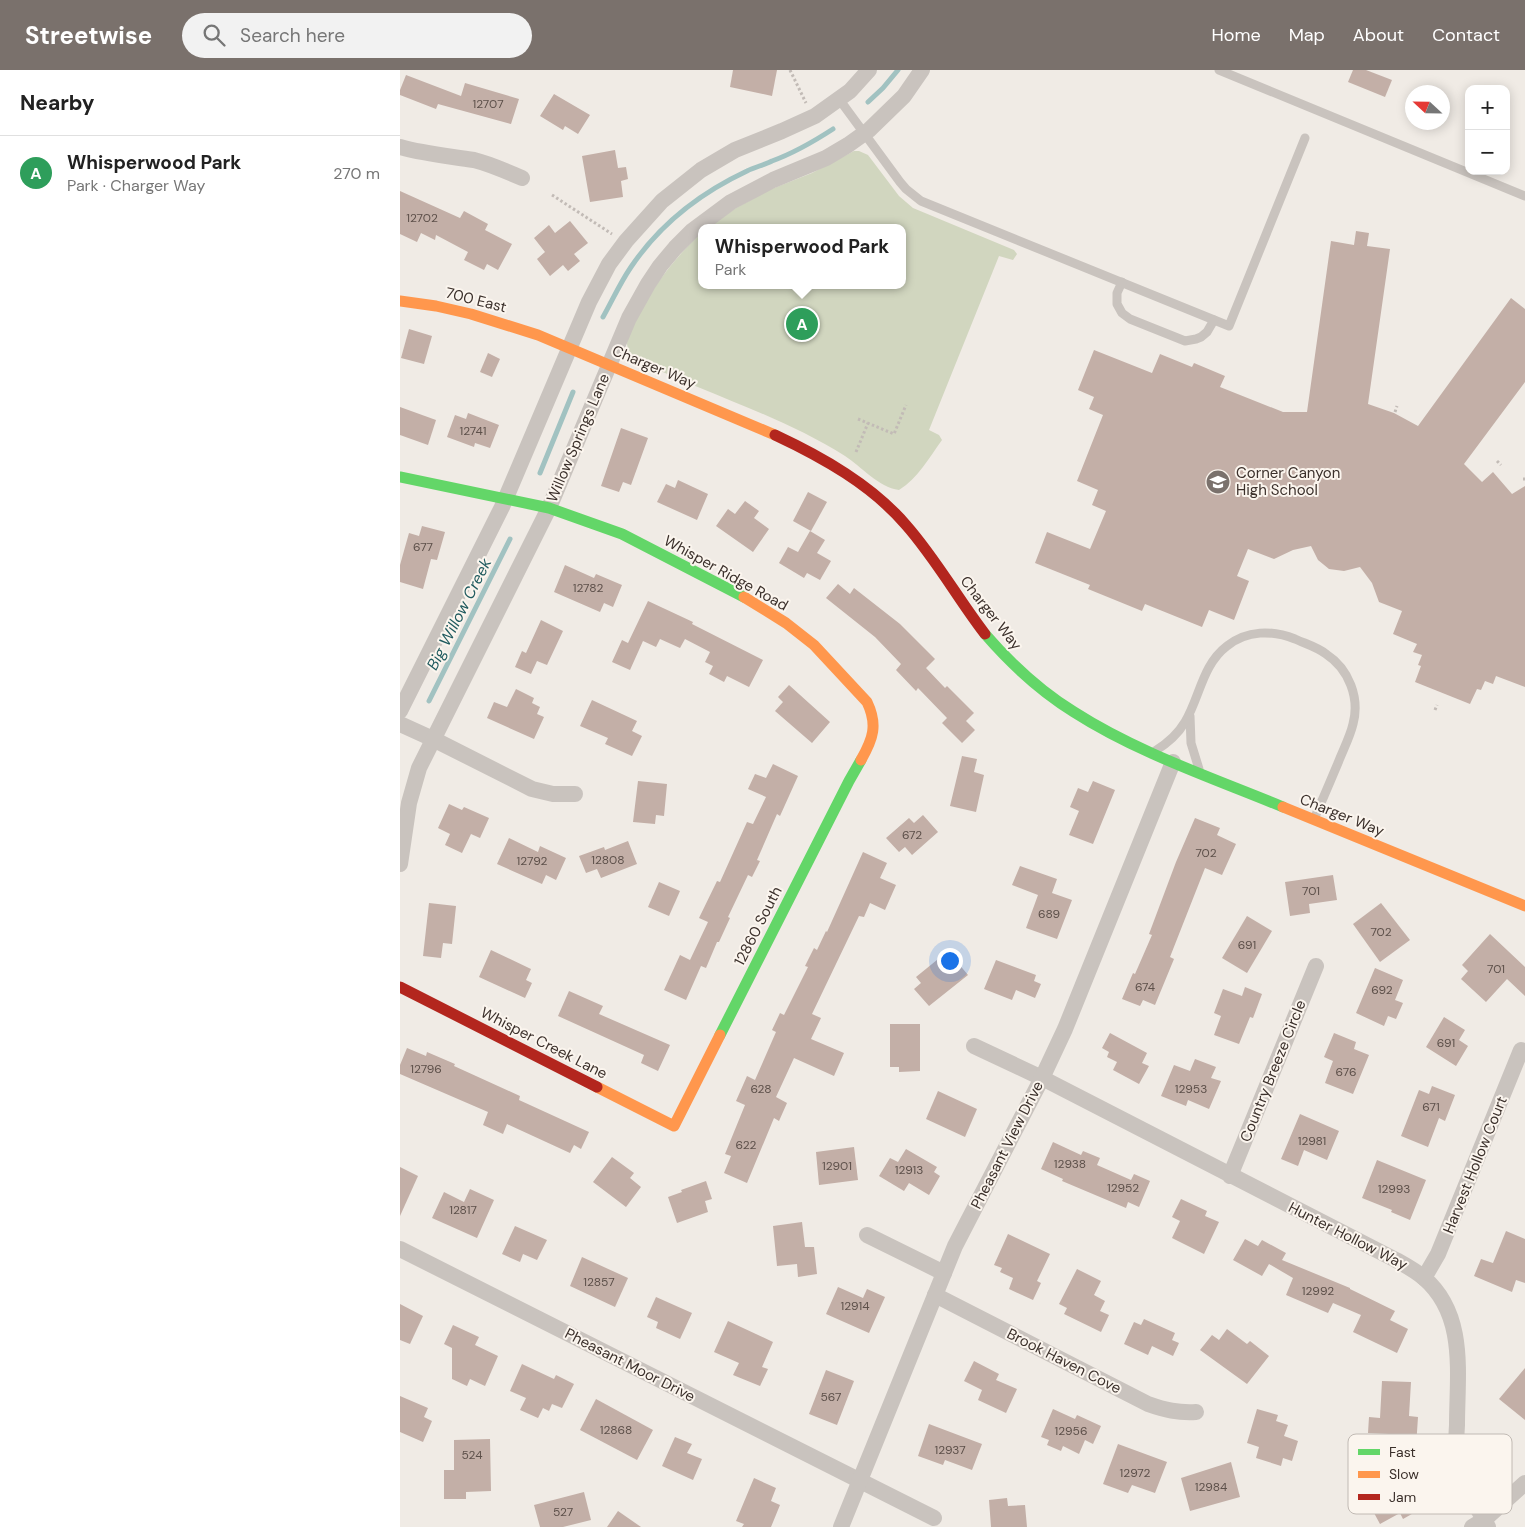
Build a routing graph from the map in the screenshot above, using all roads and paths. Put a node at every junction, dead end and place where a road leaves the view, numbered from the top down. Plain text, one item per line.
1 (790, 70) edge
2 (869, 70) edge
3 (922, 70) edge
4 (1219, 70) edge
5 (839, 100) junction
6 (806, 104) dead end
7 (864, 133) junction
8 (1305, 138) dead end
9 (400, 147) edge
10 (522, 178) dead end
11 (552, 195) dead end
12 (1525, 196) edge
13 (701, 224) edge
14 (698, 226) edge
15 (613, 235) dead end
16 (1122, 282) junction
17 (400, 301) edge
18 (1214, 320) junction
19 (543, 336) joint
20 (569, 347) junction
21 (609, 364) junction
22 (906, 405) dead end
23 (1397, 406) dead end
24 (1394, 412) dead end
25 (858, 419) dead end
26 (868, 424) junction
27 (856, 452) dead end
28 (1497, 461) dead end
29 (1501, 466) dead end
30 (400, 477) edge
31 (506, 499) junction
32 (549, 508) junction
33 (1437, 705) dead end
34 (1435, 710) dead end
35 (400, 711) edge
36 (1190, 711) junction
37 (400, 724) edge
38 (433, 739) junction
39 (872, 741) joint
40 (1151, 753) junction
41 (1173, 762) junction
42 (1202, 774) junction
43 (575, 794) dead end
44 (1314, 820) junction
45 (400, 864) edge
46 (1525, 906) edge
47 (1316, 966) dead end
48 (400, 987) edge
49 (974, 1046) dead end
50 (1521, 1050) dead end
51 (1042, 1078) junction
52 (674, 1126) joint
53 (1230, 1176) junction
54 (867, 1236) dead end
55 (400, 1249) edge
56 (944, 1273) junction
57 (1424, 1278) junction
58 (935, 1295) junction
59 (1196, 1412) dead end
60 (1456, 1434) edge
61 (860, 1480) junction
62 (1525, 1483) edge
63 (1512, 1495) edge
64 (1492, 1514) edge
65 (934, 1518) dead end
66 (1482, 1524) edge
67 (841, 1527) edge

1 - 6 path
2 - 5 street
3 - 7 street, Willow Springs Lane
4 - 12 lane
5 - 7 lane
5 - 20 street
7 - 13 street, Willow Springs Lane
7 - 16 lane
8 - 18 lane
9 - 10 street
11 - 15 path
14 - 21 street, Willow Springs Lane
16 - 18 lane
16 - 18 lane
17 - 19 street, 700 East
19 - 20 street, Charger Way
20 - 21 street, Charger Way
20 - 31 street
21 - 32 street, Willow Springs Lane
21 - 40 street, Charger Way
22 - 26 path
23 - 24 path
25 - 26 path
26 - 27 path
28 - 29 path
30 - 31 street, Whisper Ridge Road
31 - 32 street, Whisper Ridge Road
31 - 35 street
32 - 38 street, Willow Springs Lane
32 - 39 street, Whisper Ridge Road
33 - 34 path
36 - 40 lane
36 - 42 lane
36 - 44 lane
37 - 38 street
38 - 43 street
38 - 45 street, Willow Springs Lane
39 - 52 street, 12860 South
40 - 41 street, Charger Way
41 - 42 street, Charger Way
41 - 51 street, Pheasant View Drive
42 - 44 street, Charger Way
44 - 46 street, Charger Way
47 - 53 street, Country Breeze Circle
48 - 52 street, Whisper Creek Lane
49 - 51 street, Hunter Hollow Way
50 - 57 street, Harvest Hollow Court
51 - 53 street, Hunter Hollow Way
51 - 56 street, Pheasant View Drive
53 - 57 street, Hunter Hollow Way
54 - 56 street
55 - 61 street, Pheasant Moor Drive
56 - 58 street, Pheasant View Drive
57 - 60 street, Hunter Hollow Way
58 - 59 street, Brook Haven Cove
58 - 61 street, Pheasant View Drive
61 - 65 street, Pheasant Moor Drive
61 - 67 street, Pheasant View Drive
62 - 63 street
64 - 66 street

